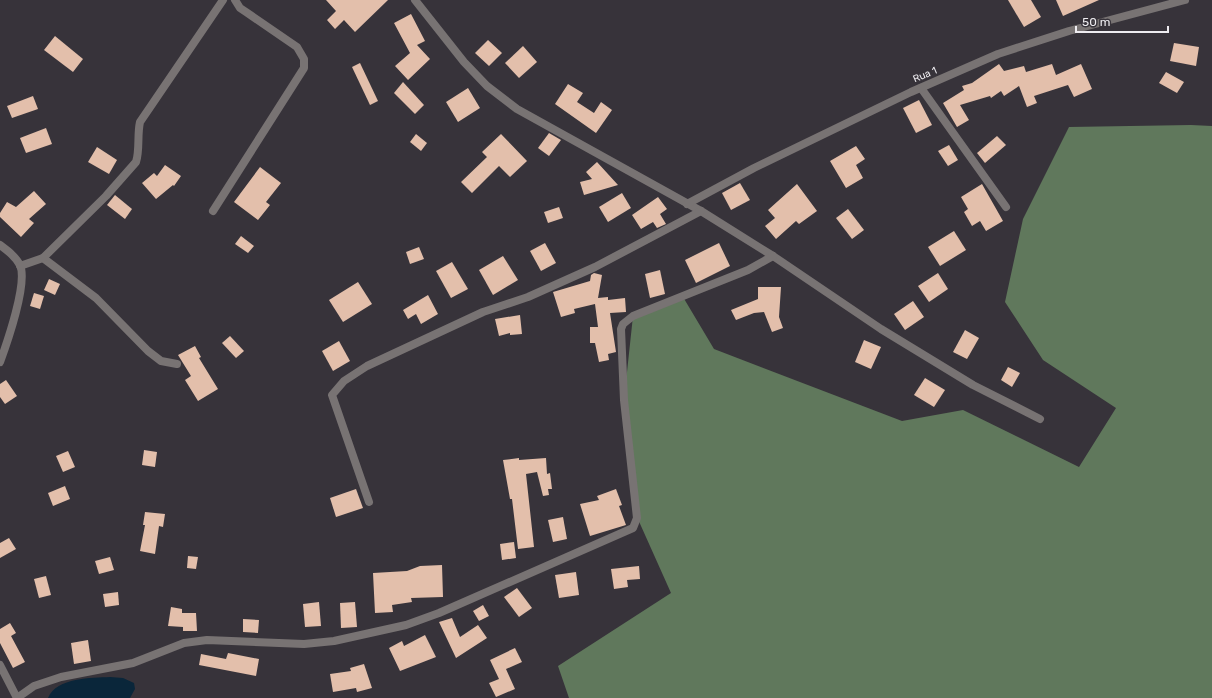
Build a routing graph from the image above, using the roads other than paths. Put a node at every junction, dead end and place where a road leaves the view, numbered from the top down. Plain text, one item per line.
1 (223, 0) edge
2 (235, 0) edge
3 (415, 0) edge
4 (1185, 0) edge
5 (921, 88) junction
6 (688, 204) junction
7 (1006, 207) dead end
8 (213, 211) dead end
9 (701, 211) junction
10 (0, 245) edge
11 (773, 256) junction
12 (43, 258) junction
13 (20, 266) junction
14 (0, 362) edge
15 (177, 364) dead end
16 (1040, 419) dead end
17 (369, 502) dead end
18 (0, 665) edge
19 (17, 698) edge

1 - 12 street
2 - 8 street
3 - 6 street
4 - 5 street, Rua 1
5 - 6 street, Rua 1
5 - 7 street
6 - 9 street
9 - 11 street
9 - 17 street
10 - 13 street
11 - 16 street
11 - 19 street
12 - 13 street
12 - 15 street
13 - 14 street
18 - 19 street

